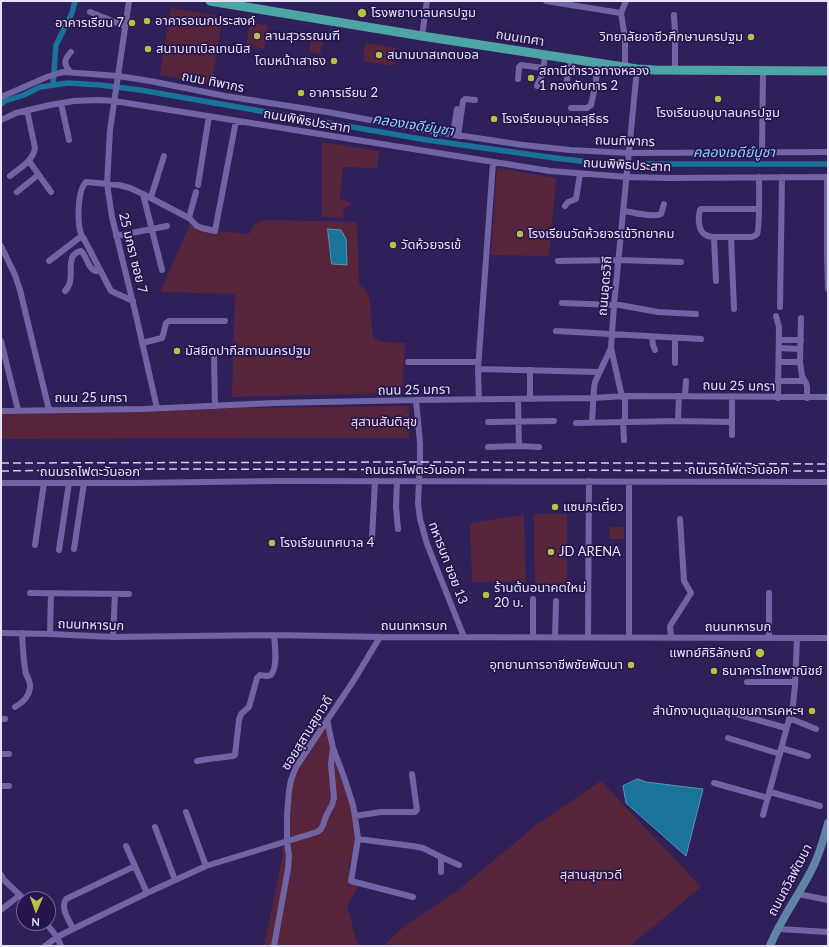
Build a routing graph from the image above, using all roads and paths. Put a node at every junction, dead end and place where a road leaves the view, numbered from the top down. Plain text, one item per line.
1 (129, 1) edge
2 (210, 1) edge
3 (427, 1) edge
4 (546, 1) edge
5 (626, 1) edge
6 (90, 12) dead end
7 (621, 13) junction
8 (674, 15) dead end
9 (126, 26) junction
10 (422, 36) junction
11 (71, 52) dead end
12 (545, 55) junction
13 (570, 59) junction
14 (597, 64) junction
15 (543, 68) junction
16 (625, 68) junction
17 (636, 69) junction
18 (675, 70) junction
19 (763, 71) junction
20 (828, 71) edge
21 (70, 72) junction
22 (117, 79) junction
23 (518, 79) dead end
24 (537, 86) dead end
25 (566, 87) dead end
26 (1, 97) edge
27 (115, 99) junction
28 (476, 100) dead end
29 (61, 103) junction
30 (571, 108) dead end
31 (456, 109) dead end
32 (27, 110) junction
33 (209, 116) junction
34 (1, 120) edge
35 (236, 121) junction
36 (424, 130) joint
37 (456, 135) junction
38 (69, 140) dead end
39 (828, 152) edge
40 (629, 153) junction
41 (762, 153) junction
42 (164, 156) dead end
43 (28, 161) junction
44 (493, 163) junction
45 (38, 174) junction
46 (580, 174) junction
47 (627, 174) junction
48 (10, 176) dead end
49 (759, 177) junction
50 (782, 177) junction
51 (828, 177) edge
52 (107, 184) junction
53 (17, 192) dead end
54 (51, 192) dead end
55 (143, 194) junction
56 (151, 197) junction
57 (664, 204) dead end
58 (565, 206) dead end
59 (759, 209) junction
60 (623, 211) junction
61 (189, 218) junction
62 (167, 226) dead end
63 (152, 229) junction
64 (82, 236) junction
65 (116, 236) junction
66 (714, 237) junction
67 (731, 238) junction
68 (1, 246) edge
69 (618, 260) junction
70 (49, 261) dead end
71 (558, 261) dead end
72 (681, 262) dead end
73 (162, 270) dead end
74 (100, 271) junction
75 (716, 281) dead end
76 (828, 289) edge
77 (65, 291) dead end
78 (133, 301) junction
79 (562, 303) dead end
80 (614, 305) junction
81 (780, 307) dead end
82 (734, 309) dead end
83 (696, 314) dead end
84 (776, 316) dead end
85 (801, 318) dead end
86 (225, 321) dead end
87 (556, 332) dead end
88 (612, 335) junction
89 (652, 337) junction
90 (675, 338) junction
91 (701, 339) dead end
92 (779, 340) junction
93 (801, 340) junction
94 (1, 341) edge
95 (142, 343) junction
96 (611, 348) junction
97 (779, 348) junction
98 (800, 349) junction
99 (655, 350) dead end
100 (214, 357) dead end
101 (408, 362) dead end
102 (675, 362) dead end
103 (779, 362) junction
104 (800, 362) junction
105 (478, 366) junction
106 (530, 370) junction
107 (599, 372) junction
108 (686, 381) dead end
109 (778, 381) junction
110 (804, 381) junction
111 (623, 396) junction
112 (682, 396) junction
113 (732, 397) junction
114 (593, 398) junction
115 (778, 398) junction
116 (807, 398) junction
117 (828, 398) edge
118 (518, 399) junction
119 (530, 399) junction
120 (416, 400) junction
121 (479, 400) junction
122 (215, 406) junction
123 (157, 408) junction
124 (18, 410) junction
125 (49, 410) junction
126 (1, 411) edge
127 (554, 421) dead end
128 (624, 421) junction
129 (678, 421) junction
130 (488, 422) dead end
131 (519, 422) junction
132 (592, 422) junction
133 (732, 422) junction
134 (576, 423) dead end
135 (732, 435) dead end
136 (624, 440) dead end
137 (519, 446) junction
138 (488, 447) dead end
139 (539, 447) dead end
140 (374, 481) junction
141 (397, 481) junction
142 (420, 481) junction
143 (589, 482) junction
144 (629, 482) junction
145 (828, 482) edge
146 (1, 483) edge
147 (44, 483) junction
148 (69, 483) junction
149 (84, 483) junction
150 (680, 519) dead end
151 (398, 530) dead end
152 (372, 538) dead end
153 (35, 545) dead end
154 (74, 549) dead end
155 (59, 550) dead end
156 (30, 593) dead end
157 (51, 593) junction
158 (769, 593) dead end
159 (115, 594) junction
160 (129, 594) dead end
161 (533, 599) dead end
162 (556, 601) dead end
163 (1, 633) edge
164 (22, 633) junction
165 (50, 634) junction
166 (274, 635) junction
167 (113, 637) junction
168 (380, 637) junction
169 (464, 637) junction
170 (533, 637) junction
171 (555, 637) junction
172 (588, 637) junction
173 (629, 637) junction
174 (672, 637) junction
175 (769, 638) junction
176 (797, 638) junction
177 (828, 638) edge
178 (747, 682) dead end
179 (796, 682) junction
180 (15, 708) dead end
181 (733, 713) dead end
182 (789, 718) junction
183 (327, 720) junction
184 (786, 728) junction
185 (816, 729) dead end
186 (728, 738) dead end
187 (333, 748) junction
188 (781, 751) junction
189 (1, 754) edge
190 (9, 754) dead end
191 (808, 756) dead end
192 (197, 761) dead end
193 (412, 774) dead end
194 (714, 783) dead end
195 (1, 786) edge
196 (9, 786) dead end
197 (769, 795) junction
198 (820, 806) dead end
199 (186, 812) dead end
200 (763, 815) dead end
201 (355, 816) junction
202 (828, 823) edge
203 (155, 827) dead end
204 (358, 839) junction
205 (826, 840) edge
206 (287, 841) junction
207 (126, 846) dead end
208 (441, 857) junction
209 (459, 865) dead end
210 (135, 866) junction
211 (206, 866) junction
212 (441, 872) dead end
213 (2, 879) edge
214 (175, 880) junction
215 (16, 892) edge
216 (147, 893) junction
217 (798, 894) junction
218 (414, 897) dead end
219 (828, 900) edge
220 (16, 901) edge
221 (1, 910) edge
222 (73, 929) junction
223 (778, 929) junction
224 (52, 931) edge
225 (828, 932) edge
226 (57, 938) junction
227 (45, 946) edge
228 (61, 946) edge
229 (274, 946) edge
230 (770, 946) edge

1 - 9 street, 25 มกรา ซอย 7
2 - 10 main road, ถนนเทศา
3 - 10 street
4 - 7 street
5 - 7 street
6 - 9 street
7 - 16 street
8 - 18 street
9 - 22 street, 25 มกรา ซอย 7
10 - 12 main road, ถนนเทศา
11 - 21 street
12 - 13 main road, ถนนเทศา
12 - 15 street
13 - 14 main road, ถนนเทศา
13 - 25 street
14 - 16 main road, ถนนเทศา
14 - 30 street
15 - 23 street
15 - 24 street
16 - 17 main road, ถนนเทศา
17 - 18 main road, ถนนเทศา
17 - 40 street, ถนนอุดรวิถี
18 - 19 main road, ถนนเทศา
19 - 20 main road, ถนนเทศา
19 - 41 street
21 - 22 street, ถนน ทิพากร
21 - 26 street, ถนน ทิพากร
22 - 27 street, 25 มกรา ซอย 7
22 - 36 street, ถนน ทิพากร
27 - 29 street, ถนนพิพิธประสาท
27 - 33 street, ถนนพิพิธประสาท
27 - 52 street, 25 มกรา ซอย 7
28 - 37 street
29 - 32 street, ถนนพิพิธประสาท
29 - 38 street
31 - 37 street
32 - 34 street, ถนนพิพิธประสาท
32 - 43 street
33 - 35 street, ถนนพิพิธประสาท
33 - 61 street
35 - 44 street, ถนนพิพิธประสาท
35 - 61 street
36 - 37 street, ถนนทิพากร
37 - 40 street, ถนนทิพากร
39 - 41 street, ถนนทิพากร
40 - 41 street, ถนนทิพากร
40 - 47 street, ถนนอุดรวิถี
42 - 56 street
43 - 45 street
43 - 48 street
44 - 46 street, ถนนพิพิธประสาท
44 - 105 street
45 - 53 street
45 - 54 street
46 - 47 street, ถนนพิพิธประสาท
46 - 58 street
47 - 49 street, ถนนพิพิธประสาท
47 - 60 street, ถนนอุดรวิถี
49 - 50 street, ถนนพิพิธประสาท
49 - 59 street
50 - 51 street, ถนนพิพิธประสาท
50 - 81 street
51 - 76 street
52 - 55 street
52 - 64 street
52 - 65 street, 25 มกรา ซอย 7
55 - 56 street
55 - 63 street
56 - 61 street
57 - 60 street
59 - 66 street
59 - 67 street
60 - 69 street, ถนนอุดรวิถี
62 - 63 street
63 - 65 street
63 - 73 street
64 - 70 street
64 - 74 street
65 - 78 street, 25 มกรา ซอย 7
66 - 67 street
66 - 75 street
67 - 82 street
68 - 125 street
69 - 71 street
69 - 72 street
69 - 80 street, ถนนอุดรวิถี
74 - 77 street
74 - 78 street
78 - 95 street, 25 มกรา ซอย 7
79 - 80 street
80 - 83 street
80 - 88 street, ถนนอุดรวิถี
84 - 92 street
85 - 93 street
86 - 95 street
87 - 88 street
88 - 89 street
88 - 96 street, ถนนอุดรวิถี
89 - 90 street
89 - 99 street
90 - 91 street
90 - 102 street
92 - 93 street
92 - 97 street
93 - 98 street
94 - 124 street
95 - 123 street, 25 มกรา ซอย 7
96 - 107 street
96 - 111 street, ถนนอุดรวิถี
97 - 98 street
97 - 103 street
98 - 104 street
100 - 122 street
101 - 105 street
103 - 104 street
103 - 109 street
104 - 110 street
105 - 106 street
105 - 121 street
106 - 107 street
106 - 119 street
107 - 114 street
108 - 112 street
109 - 110 street
109 - 115 street
110 - 116 street
111 - 112 street, ถนน 25 มกรา
111 - 114 street, ถนน 25 มกรา
111 - 128 street, ถนนอุดรวิถี
112 - 113 street, ถนน 25 มกรา
112 - 129 street
113 - 115 street, ถนน 25 มกรา
113 - 133 street
114 - 119 street, ถนน 25 มกรา
114 - 132 street
115 - 116 street, ถนน 25 มกรา
116 - 117 street, ถนน 25 มกรา
118 - 119 street, ถนน 25 มกรา
118 - 121 street, ถนน 25 มกรา
118 - 131 street
120 - 121 street, ถนน 25 มกรา
120 - 122 street, ถนน 25 มกรา
120 - 142 street, ทหารบก ซอย 13
122 - 123 street, ถนน 25 มกรา
123 - 125 street, ถนน 25 มกรา
124 - 125 street, ถนน 25 มกรา
124 - 126 street, ถนน 25 มกรา
127 - 131 street
128 - 129 street
128 - 132 street
128 - 136 street, ถนนอุดรวิถี
129 - 133 street
130 - 131 street
131 - 137 street
132 - 134 street
133 - 135 street
137 - 138 street
137 - 139 street
140 - 141 street, ถนนรถไฟตะวันออก
140 - 149 street, ถนนรถไฟตะวันออก
140 - 152 street
141 - 142 street, ถนนรถไฟตะวันออก
141 - 151 street
142 - 143 street, ถนนรถไฟตะวันออก
142 - 169 street, ทหารบก ซอย 13
143 - 144 street, ถนนรถไฟตะวันออก
143 - 172 street
144 - 145 street, ถนนรถไฟตะวันออก
144 - 173 street
146 - 147 street, ถนนรถไฟตะวันออก
147 - 148 street, ถนนรถไฟตะวันออก
147 - 153 street
148 - 149 street, ถนนรถไฟตะวันออก
148 - 155 street
149 - 154 street
150 - 174 street
156 - 157 street
157 - 159 street
157 - 165 street
158 - 175 street
159 - 160 street
159 - 167 street
161 - 170 street
162 - 171 street
163 - 164 street, ถนนทหารบก
164 - 165 street, ถนนทหารบก
164 - 180 street
165 - 167 street, ถนนทหารบก
166 - 167 street, ถนนทหารบก
166 - 168 street, ถนนทหารบก
166 - 192 street
168 - 169 street, ถนนทหารบก
168 - 183 street, ซอยสุสานสุขาวดี
169 - 170 street, ถนนทหารบก
170 - 171 street, ถนนทหารบก
171 - 172 street, ถนนทหารบก
172 - 173 street, ถนนทหารบก
173 - 174 street, ถนนทหารบก
174 - 175 street, ถนนทหารบก
175 - 176 street, ถนนทหารบก
176 - 177 street, ถนนทหารบก
176 - 179 street
178 - 179 street
179 - 182 street
181 - 184 street
182 - 184 street
182 - 185 street
183 - 187 street
183 - 206 street, ซอยสุสานสุขาวดี
184 - 188 street
186 - 188 street
187 - 201 street
187 - 206 street
188 - 191 street
188 - 197 street
189 - 190 street
193 - 201 street
194 - 197 street
195 - 196 street
197 - 198 street
197 - 200 street
199 - 211 street
201 - 204 street
202 - 205 street, ถนนถวิลพัฒนา
203 - 214 street
204 - 208 street
204 - 218 street
205 - 217 street, ถนนถวิลพัฒนา
206 - 211 street
206 - 229 street, ซอยสุสานสุขาวดี
207 - 210 street
208 - 209 street
208 - 212 street
210 - 216 street
210 - 222 street
211 - 214 street
213 - 215 street
214 - 216 street
216 - 222 street
217 - 219 street
217 - 223 street, ถนนถวิลพัฒนา
220 - 221 street
222 - 226 street
223 - 225 street
223 - 230 street, ถนนถวิลพัฒนา
224 - 226 street
226 - 227 street
226 - 228 street

